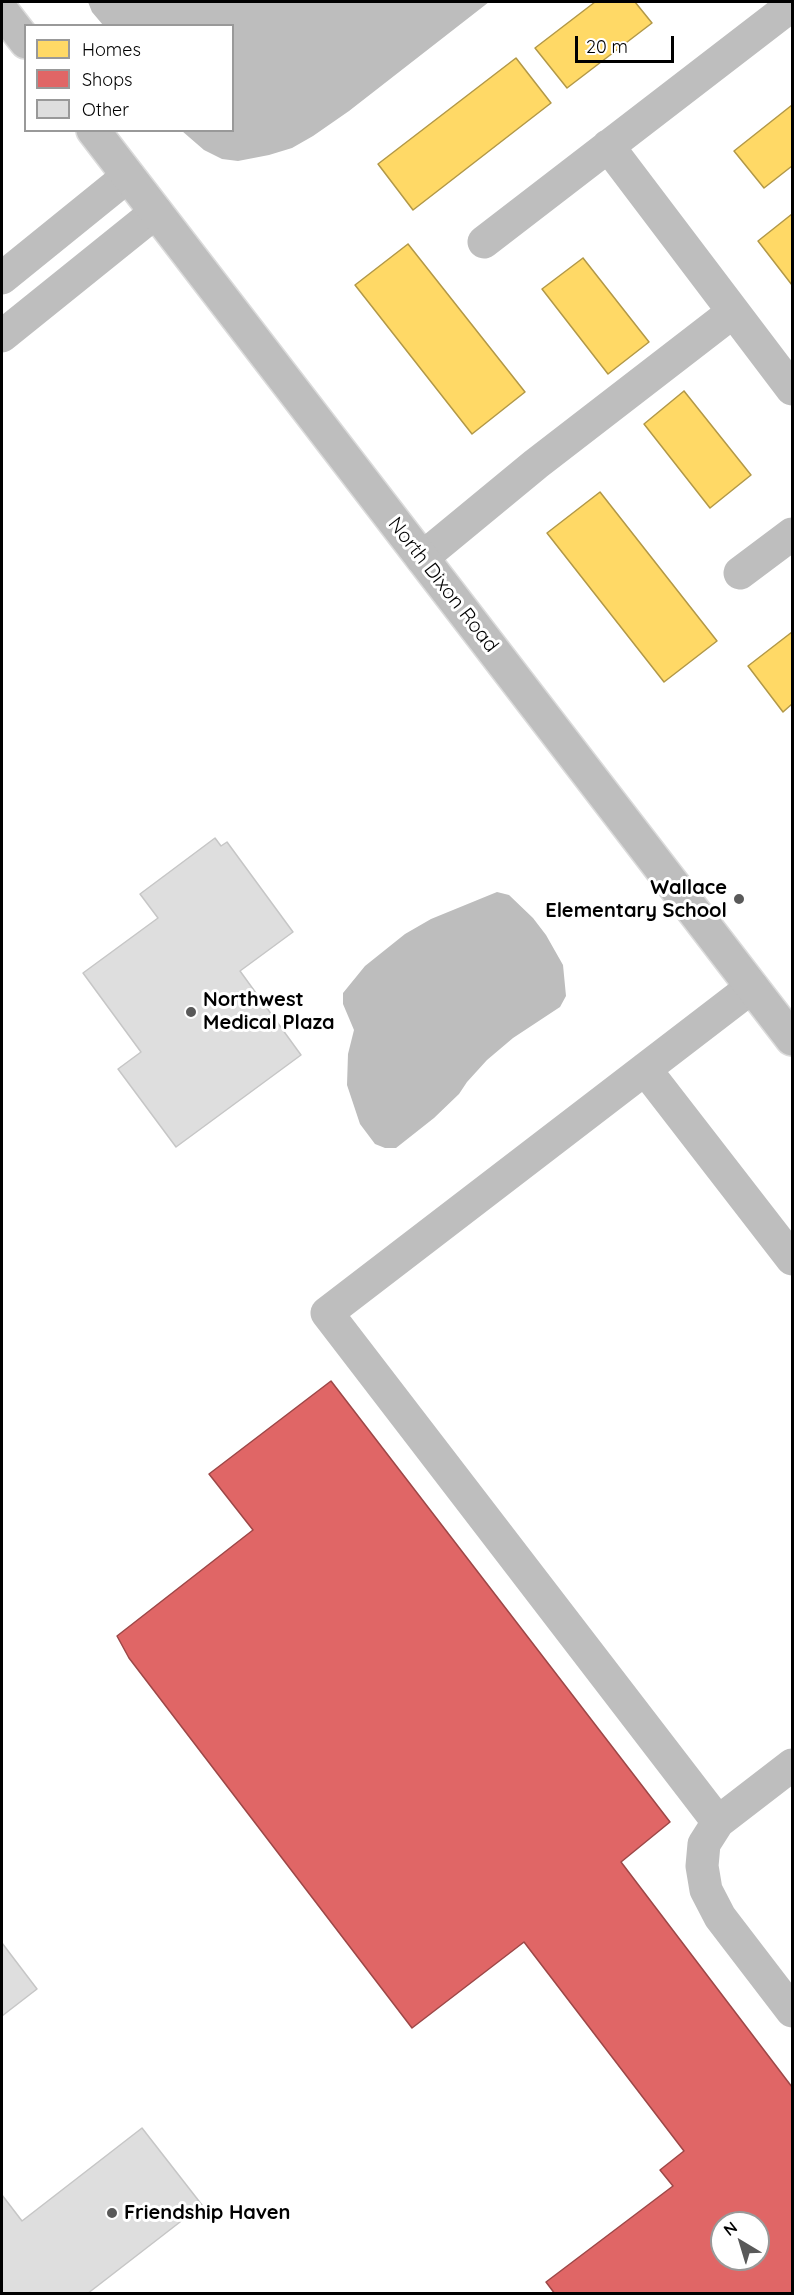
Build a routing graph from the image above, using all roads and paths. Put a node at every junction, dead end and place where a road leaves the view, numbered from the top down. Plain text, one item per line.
1 (792, 5) edge
2 (2, 11) edge
3 (24, 39) edge
4 (95, 132) edge
5 (608, 146) junction
6 (128, 176) junction
7 (156, 212) junction
8 (484, 242) dead end
9 (2, 278) edge
10 (733, 312) junction
11 (2, 336) edge
12 (792, 389) edge
13 (792, 534) edge
14 (422, 558) junction
15 (740, 573) dead end
16 (752, 987) junction
17 (792, 1039) edge
18 (645, 1069) junction
19 (792, 1259) edge
20 (792, 1766) edge
21 (718, 1822) junction
22 (792, 2011) edge

1 - 5 main road
2 - 3 main road
4 - 6 main road, North Dixon Road
5 - 8 main road
5 - 10 main road
6 - 7 main road, North Dixon Road
6 - 9 main road
7 - 11 main road
7 - 14 main road, North Dixon Road
10 - 12 main road
10 - 14 main road
13 - 15 main road
14 - 16 main road, North Dixon Road
16 - 17 main road, North Dixon Road
16 - 18 main road
18 - 19 main road
18 - 21 main road
20 - 21 main road
21 - 22 main road

